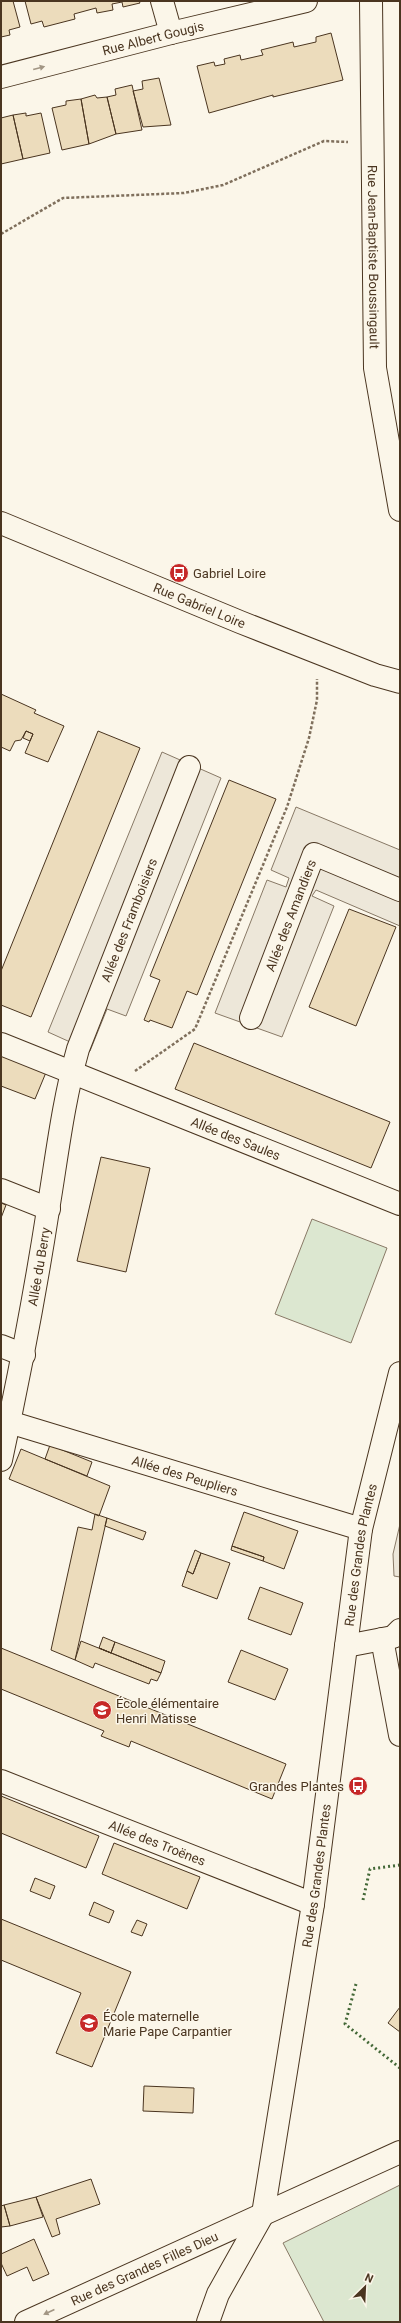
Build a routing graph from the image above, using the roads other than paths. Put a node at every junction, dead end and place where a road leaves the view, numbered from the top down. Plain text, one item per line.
1 (162, 1) edge
2 (306, 1) edge
3 (371, 1) edge
4 (171, 33) junction
5 (1, 77) edge
6 (400, 510) edge
7 (1, 523) edge
8 (400, 682) edge
9 (189, 767) dead end
10 (400, 890) edge
11 (251, 1018) dead end
12 (1, 1044) edge
13 (72, 1073) junction
14 (1, 1190) edge
15 (400, 1204) edge
16 (49, 1209) junction
17 (1, 1346) edge
18 (24, 1355) junction
19 (400, 1373) edge
20 (9, 1422) junction
21 (1, 1460) edge
22 (360, 1530) junction
23 (391, 1635) edge
24 (346, 1646) junction
25 (400, 1735) edge
26 (1, 1781) edge
27 (313, 1904) junction
28 (400, 2152) edge
29 (263, 2214) junction
30 (26, 2322) edge
31 (208, 2322) edge

1 - 4 street
2 - 4 street, Rue Albert Gougis
3 - 6 street, Rue Jean-Baptiste Boussingault
5 -> 4 street, Rue Albert Gougis
7 - 8 street, Rue Gabriel Loire
9 - 13 street, Allée des Framboisiers
10 - 11 street, Allée des Amandiers
12 - 13 street, Allée des Saules
13 - 15 street, Allée des Saules
13 - 16 street, Allée du Berry
14 - 16 street
16 - 18 street, Allée du Berry
17 - 18 street
18 - 20 street, Allée du Berry
19 - 22 street, Rue des Grandes Plantes
20 - 21 street, Allée du Berry
20 - 22 street, Allée des Peupliers
22 - 24 street, Rue des Grandes Plantes
23 - 24 street
23 - 25 street
24 - 27 street, Rue des Grandes Plantes
26 - 27 street, Allée des Troënes
27 - 29 street, Rue des Grandes Plantes
28 - 29 street, Rue des Grandes Filles Dieu
29 -> 30 street, Rue des Grandes Filles Dieu
29 - 31 street

